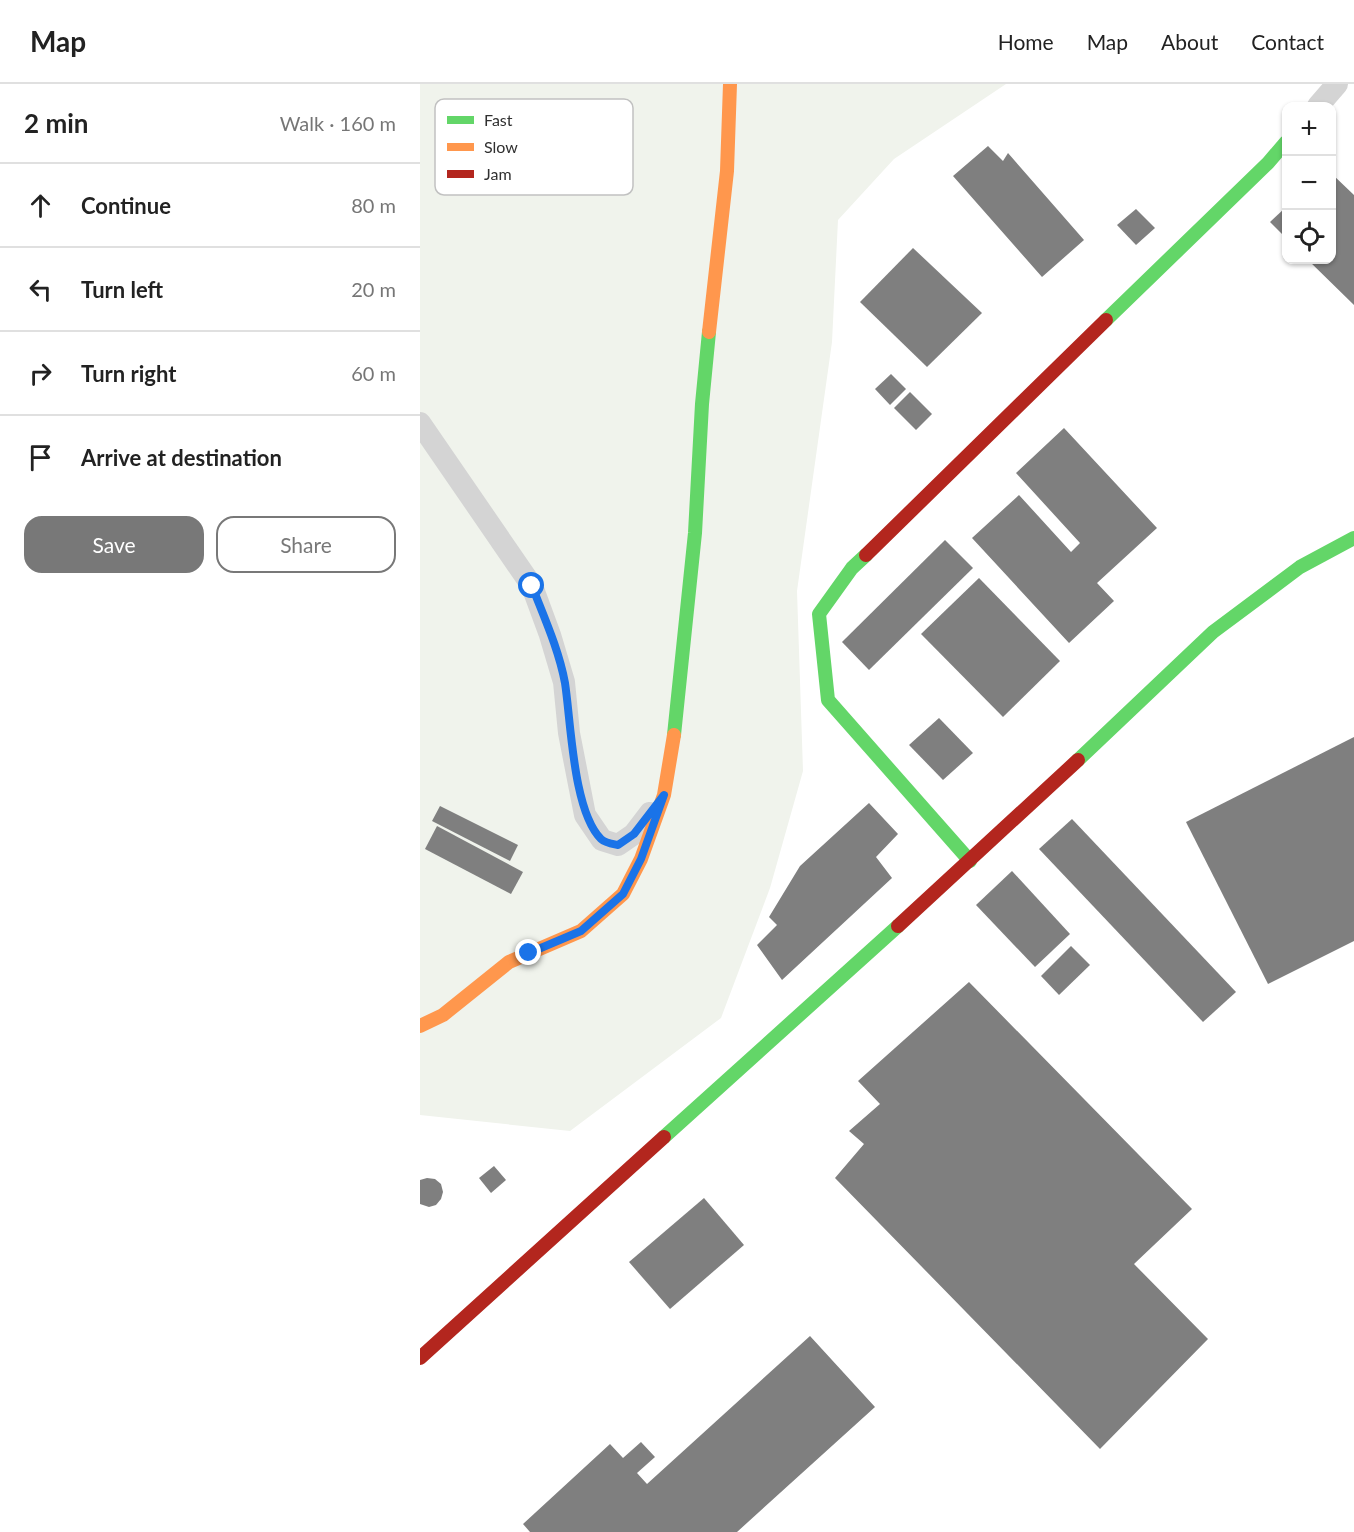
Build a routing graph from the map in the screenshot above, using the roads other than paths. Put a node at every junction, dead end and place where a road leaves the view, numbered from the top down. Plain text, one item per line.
1 (730, 84) edge
2 (1337, 84) edge
3 (1321, 102) edge
4 (1282, 148) edge
5 (420, 423) edge
6 (1354, 538) edge
7 (664, 795) junction
8 (970, 861) junction
9 (420, 1026) edge
10 (420, 1358) edge

1 - 7 street
2 - 3 street
4 - 8 street
5 - 7 street
6 - 8 street
7 - 9 street
8 - 10 street

